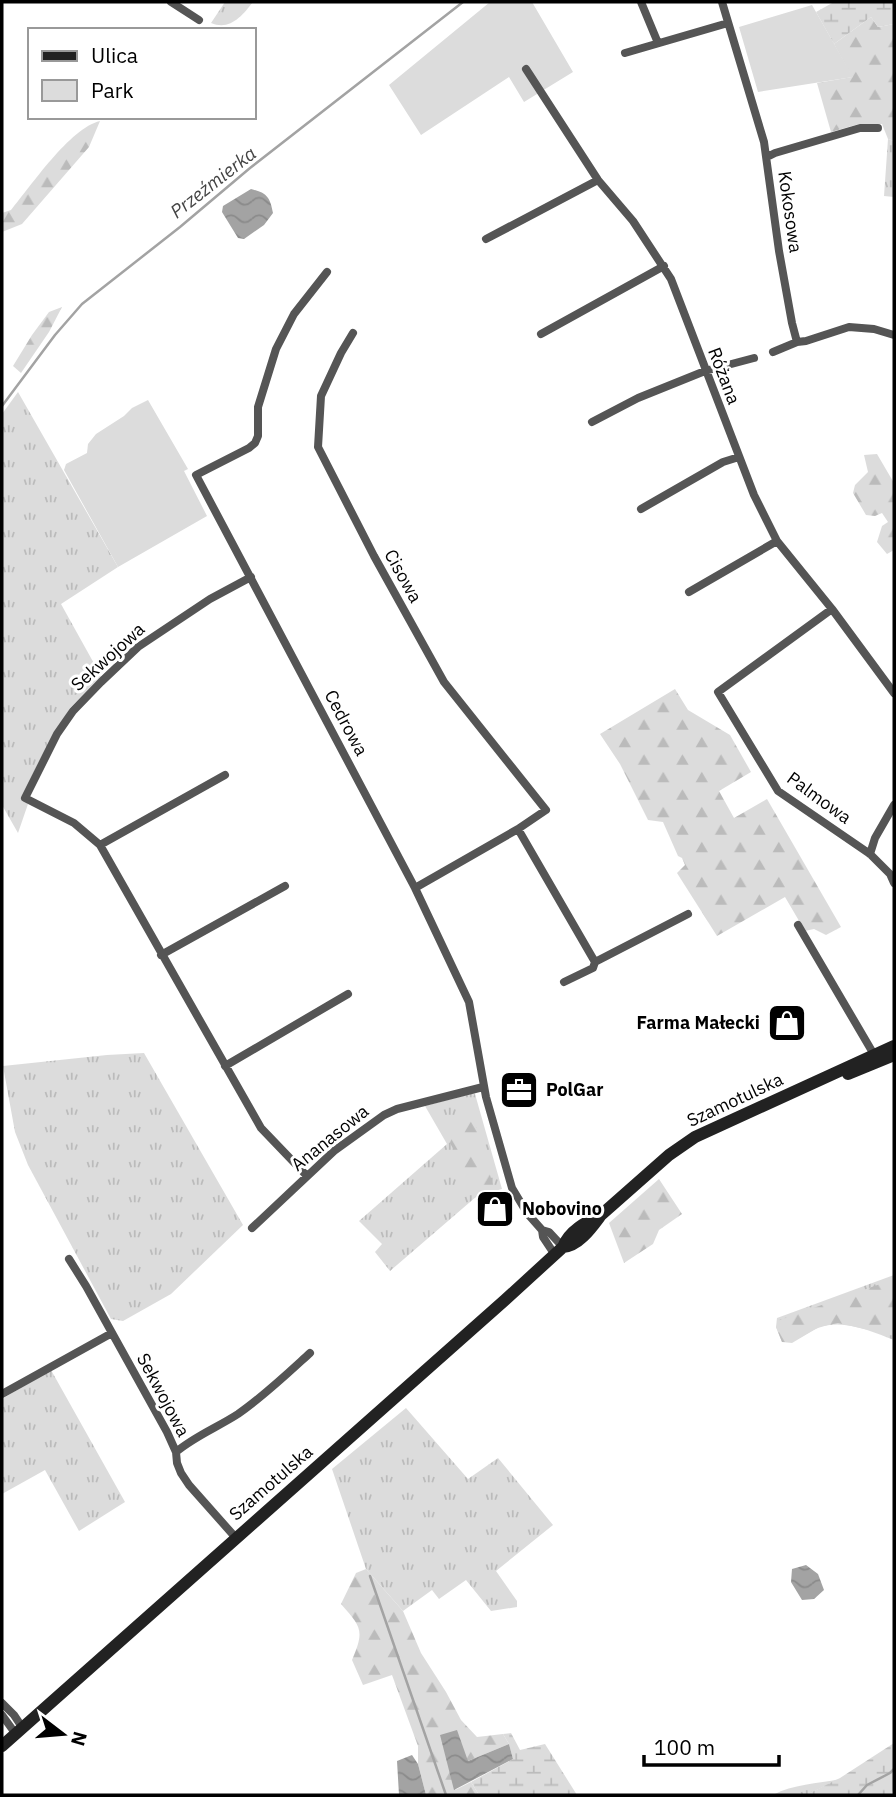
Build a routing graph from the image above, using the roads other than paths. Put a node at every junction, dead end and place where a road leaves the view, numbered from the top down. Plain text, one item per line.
1 (171, 2) edge
2 (641, 2) edge
3 (722, 2) edge
4 (199, 20) dead end
5 (728, 23) junction
6 (658, 43) junction
7 (625, 53) dead end
8 (526, 69) dead end
9 (878, 128) dead end
10 (767, 157) junction
11 (598, 180) junction
12 (486, 239) dead end
13 (664, 266) junction
14 (327, 272) dead end
15 (353, 333) dead end
16 (541, 334) dead end
17 (894, 335) edge
18 (797, 342) junction
19 (773, 352) dead end
20 (754, 358) dead end
21 (705, 371) junction
22 (592, 422) dead end
23 (739, 457) junction
24 (641, 509) dead end
25 (777, 541) junction
26 (251, 577) junction
27 (689, 592) dead end
28 (832, 609) junction
29 (894, 693) edge
30 (225, 775) dead end
31 (894, 805) edge
32 (518, 830) junction
33 (100, 845) junction
34 (870, 854) junction
35 (894, 883) edge
36 (285, 886) dead end
37 (415, 888) junction
38 (688, 914) dead end
39 (798, 925) dead end
40 (161, 955) junction
41 (595, 961) junction
42 (564, 982) dead end
43 (348, 995) dead end
44 (894, 1046) edge
45 (894, 1055) edge
46 (876, 1058) junction
47 (225, 1066) junction
48 (484, 1087) junction
49 (307, 1176) junction
50 (252, 1228) dead end
51 (559, 1251) junction
52 (69, 1259) dead end
53 (111, 1333) junction
54 (310, 1353) dead end
55 (2, 1394) edge
56 (176, 1452) junction
57 (236, 1538) junction
58 (2, 1703) edge
59 (2, 1715) edge
60 (19, 1730) junction
61 (2, 1745) edge

1 - 4 street
2 - 6 street
3 - 5 street
5 - 6 street
5 - 10 street
6 - 7 street
8 - 11 street, Różana
9 - 10 street, Kokosowa
10 - 18 street, Kokosowa
11 - 12 street
11 - 13 street, Różana
13 - 16 street
13 - 21 street, Różana
14 - 26 street, Cedrowa
15 - 32 street, Cisowa
17 - 18 street
18 - 19 street
20 - 21 street
21 - 22 street
21 - 23 street, Różana
23 - 24 street
23 - 25 street, Różana
25 - 27 street
25 - 28 street, Różana
26 - 33 street, Sekwojowa
26 - 37 street, Cedrowa
28 - 29 street, Różana
28 - 34 street, Palmowa
30 - 33 street
31 - 34 street
32 - 37 street
32 - 41 street
33 - 40 street
34 - 35 street, Palmowa
36 - 40 street
37 - 48 street, Cedrowa
38 - 41 street
39 - 46 street
40 - 47 street
41 - 42 street
43 - 47 street
44 - 46 street, Szamotulska
45 - 46 street, Szamotulska
46 - 51 street, Szamotulska
47 - 49 street
48 - 49 street, Ananasowa
48 - 51 street, Cedrowa
49 - 50 street, Ananasowa
51 - 57 street, Szamotulska
52 - 53 street, Sekwojowa
53 - 55 street
53 - 56 street, Sekwojowa
54 - 56 street
56 - 57 street, Sekwojowa
57 - 60 street, Szamotulska
58 - 60 street
59 - 60 street
60 - 61 street, Szamotulska

